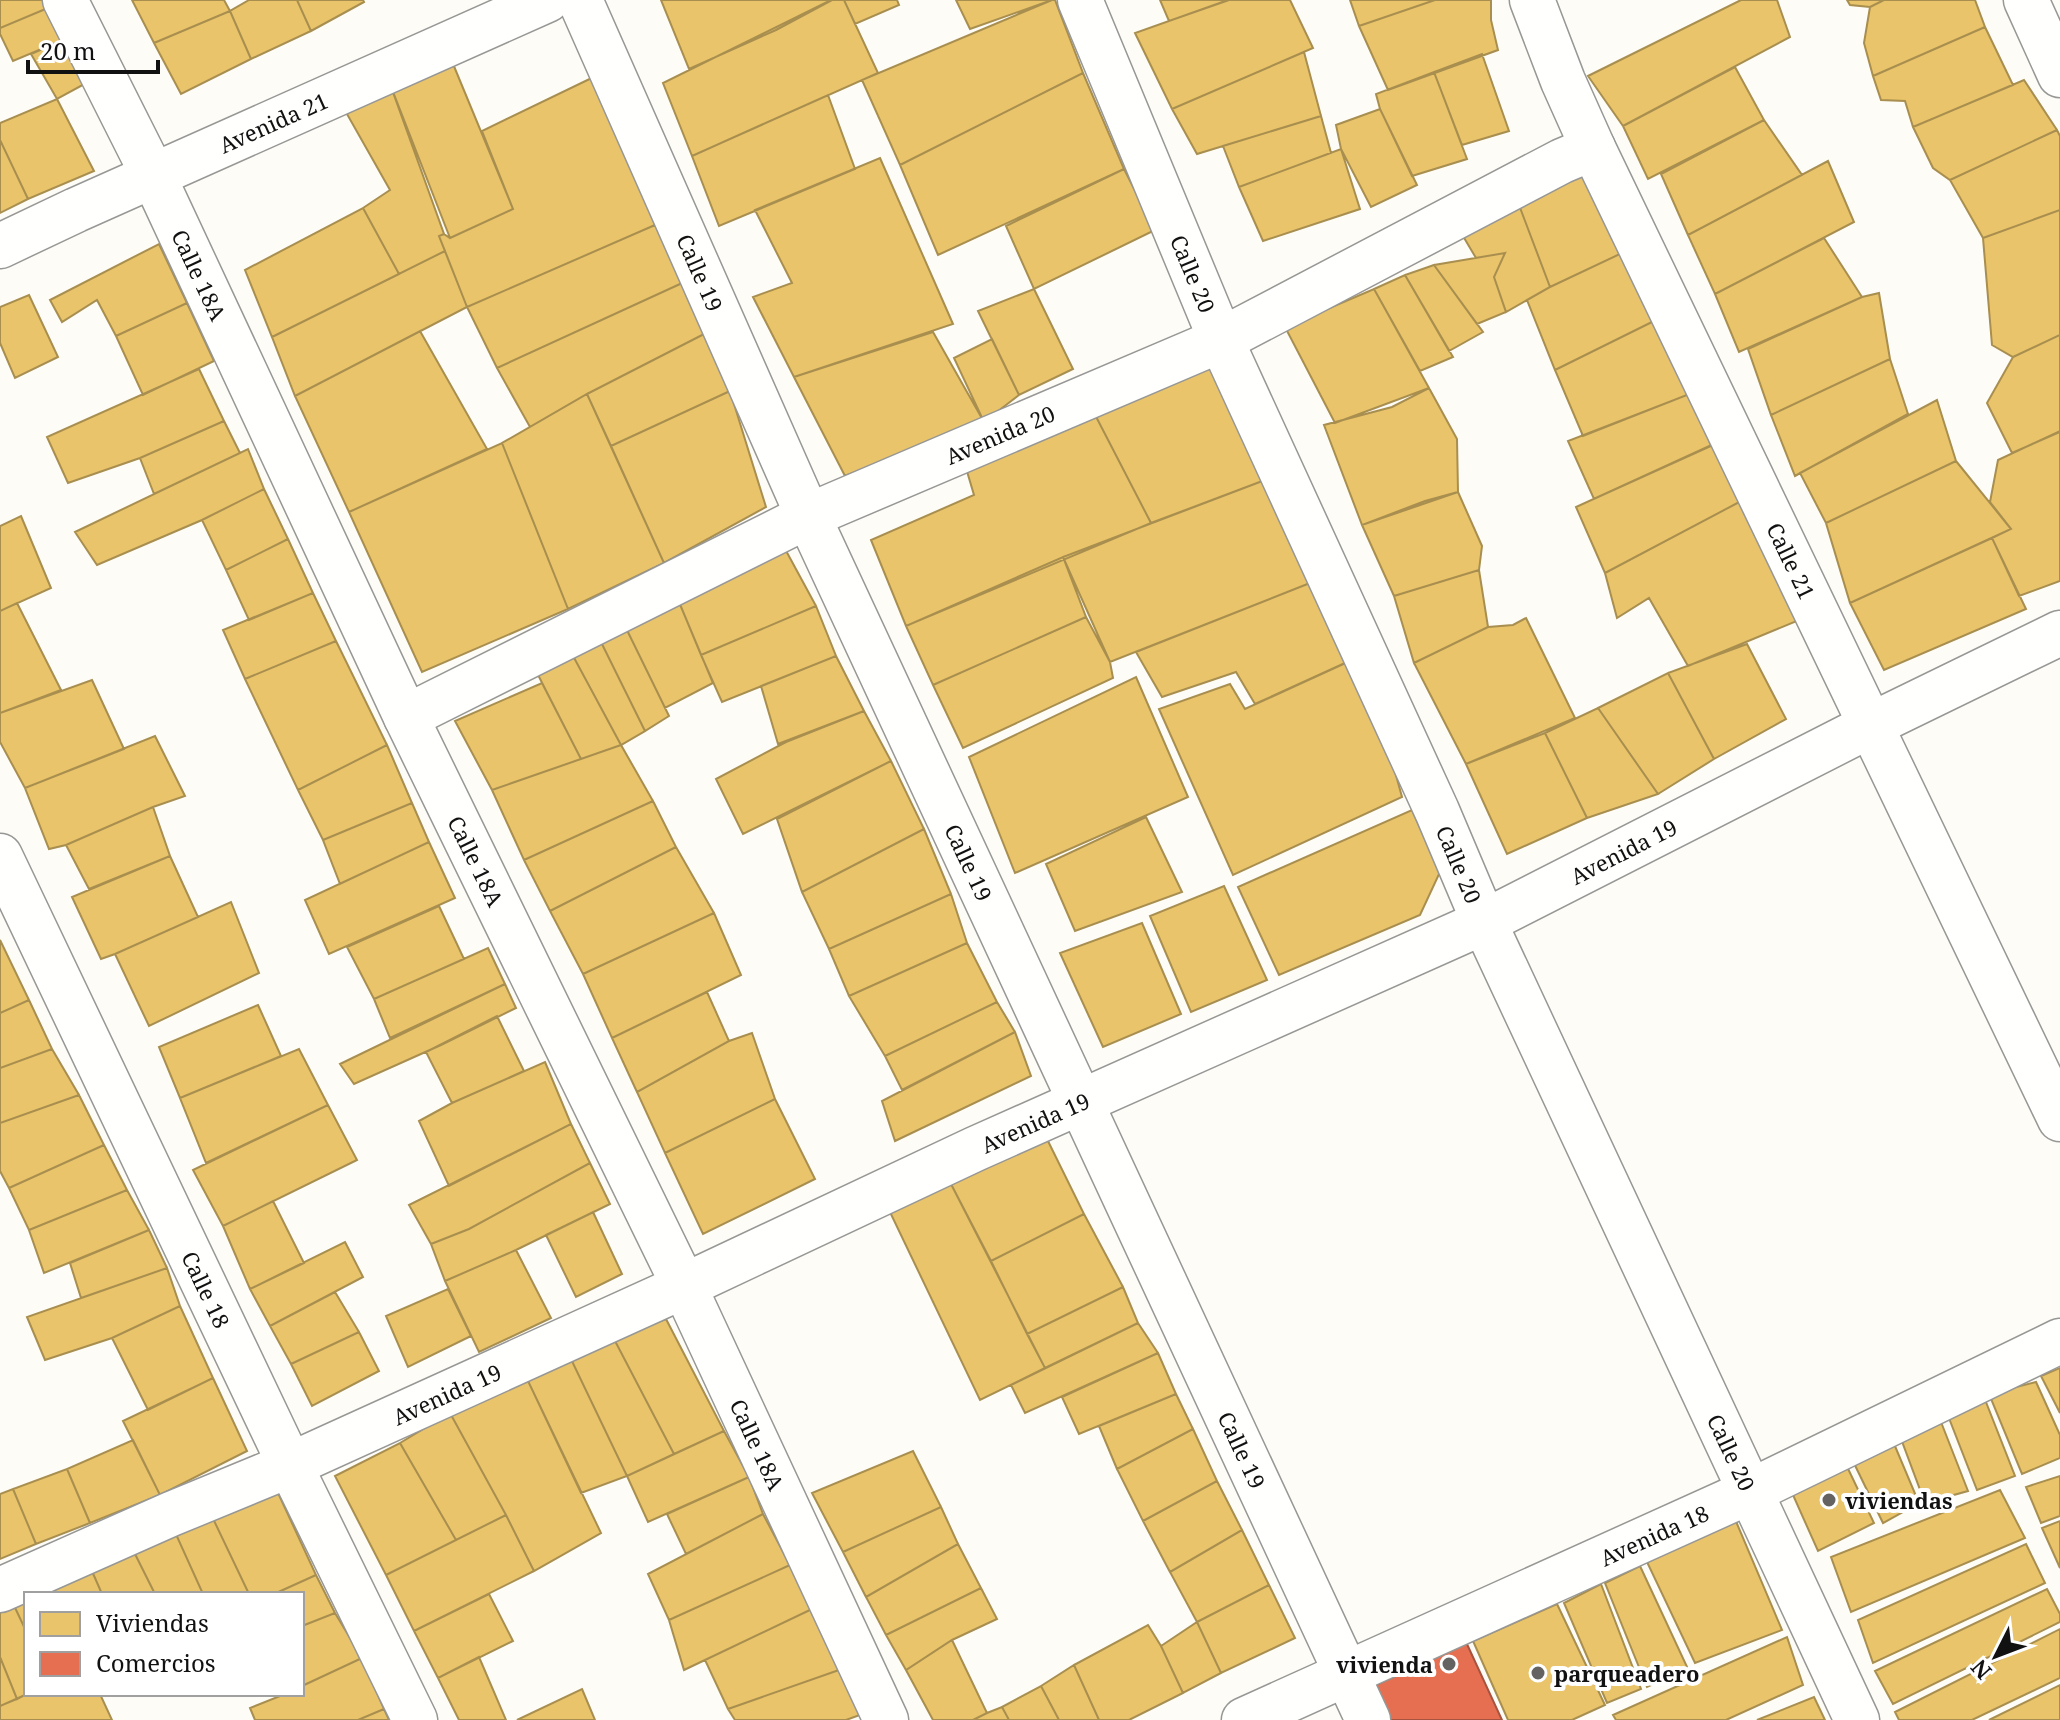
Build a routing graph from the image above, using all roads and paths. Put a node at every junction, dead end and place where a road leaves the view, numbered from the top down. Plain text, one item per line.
1 (65, 0) edge
2 (547, 0) edge
3 (580, 0) edge
4 (1080, 0) edge
5 (1532, 0) edge
6 (2026, 0) edge
7 (2060, 75) edge
8 (1593, 148) junction
9 (153, 175) junction
10 (0, 246) edge
11 (1221, 340) junction
12 (808, 516) junction
13 (2060, 633) edge
14 (406, 717) junction
15 (1871, 725) junction
16 (0, 856) edge
17 (1484, 922) junction
18 (1079, 1103) junction
19 (2060, 1119) edge
20 (684, 1286) junction
21 (2060, 1341) edge
22 (290, 1465) junction
23 (1749, 1492) junction
24 (0, 1590) edge
25 (1346, 1674) junction
26 (415, 1720) edge
27 (886, 1720) edge
28 (1244, 1720) edge
29 (1368, 1720) edge
30 (1857, 1720) edge

1 - 9 street, Calle 18A
2 - 9 street, Avenida 21
3 - 12 street, Calle 19
4 - 11 street, Calle 20
5 - 8 street, Calle 21
6 - 7 street
8 - 11 street, Avenida 20
8 - 15 street, Calle 21
9 - 10 street, Avenida 21
9 - 14 street, Calle 18A
11 - 12 street, Avenida 20
11 - 17 street, Calle 20
12 - 14 street, Avenida 20
12 - 18 street, Calle 19
13 - 15 street, Avenida 19
14 - 20 street, Calle 18A
15 - 17 street, Avenida 19
15 - 19 street, Calle 21
16 - 22 street, Calle 18
17 - 18 street, Avenida 19
17 - 23 street, Calle 20
18 - 20 street, Avenida 19
18 - 25 street, Calle 19
20 - 22 street, Avenida 19
20 - 27 street, Calle 18A
21 - 23 street, Avenida 18
22 - 24 street, Avenida 19
22 - 26 street, Calle 18
23 - 25 street, Avenida 18
23 - 30 street, Calle 20
25 - 28 street, Avenida 18
25 - 29 street, Calle 19

